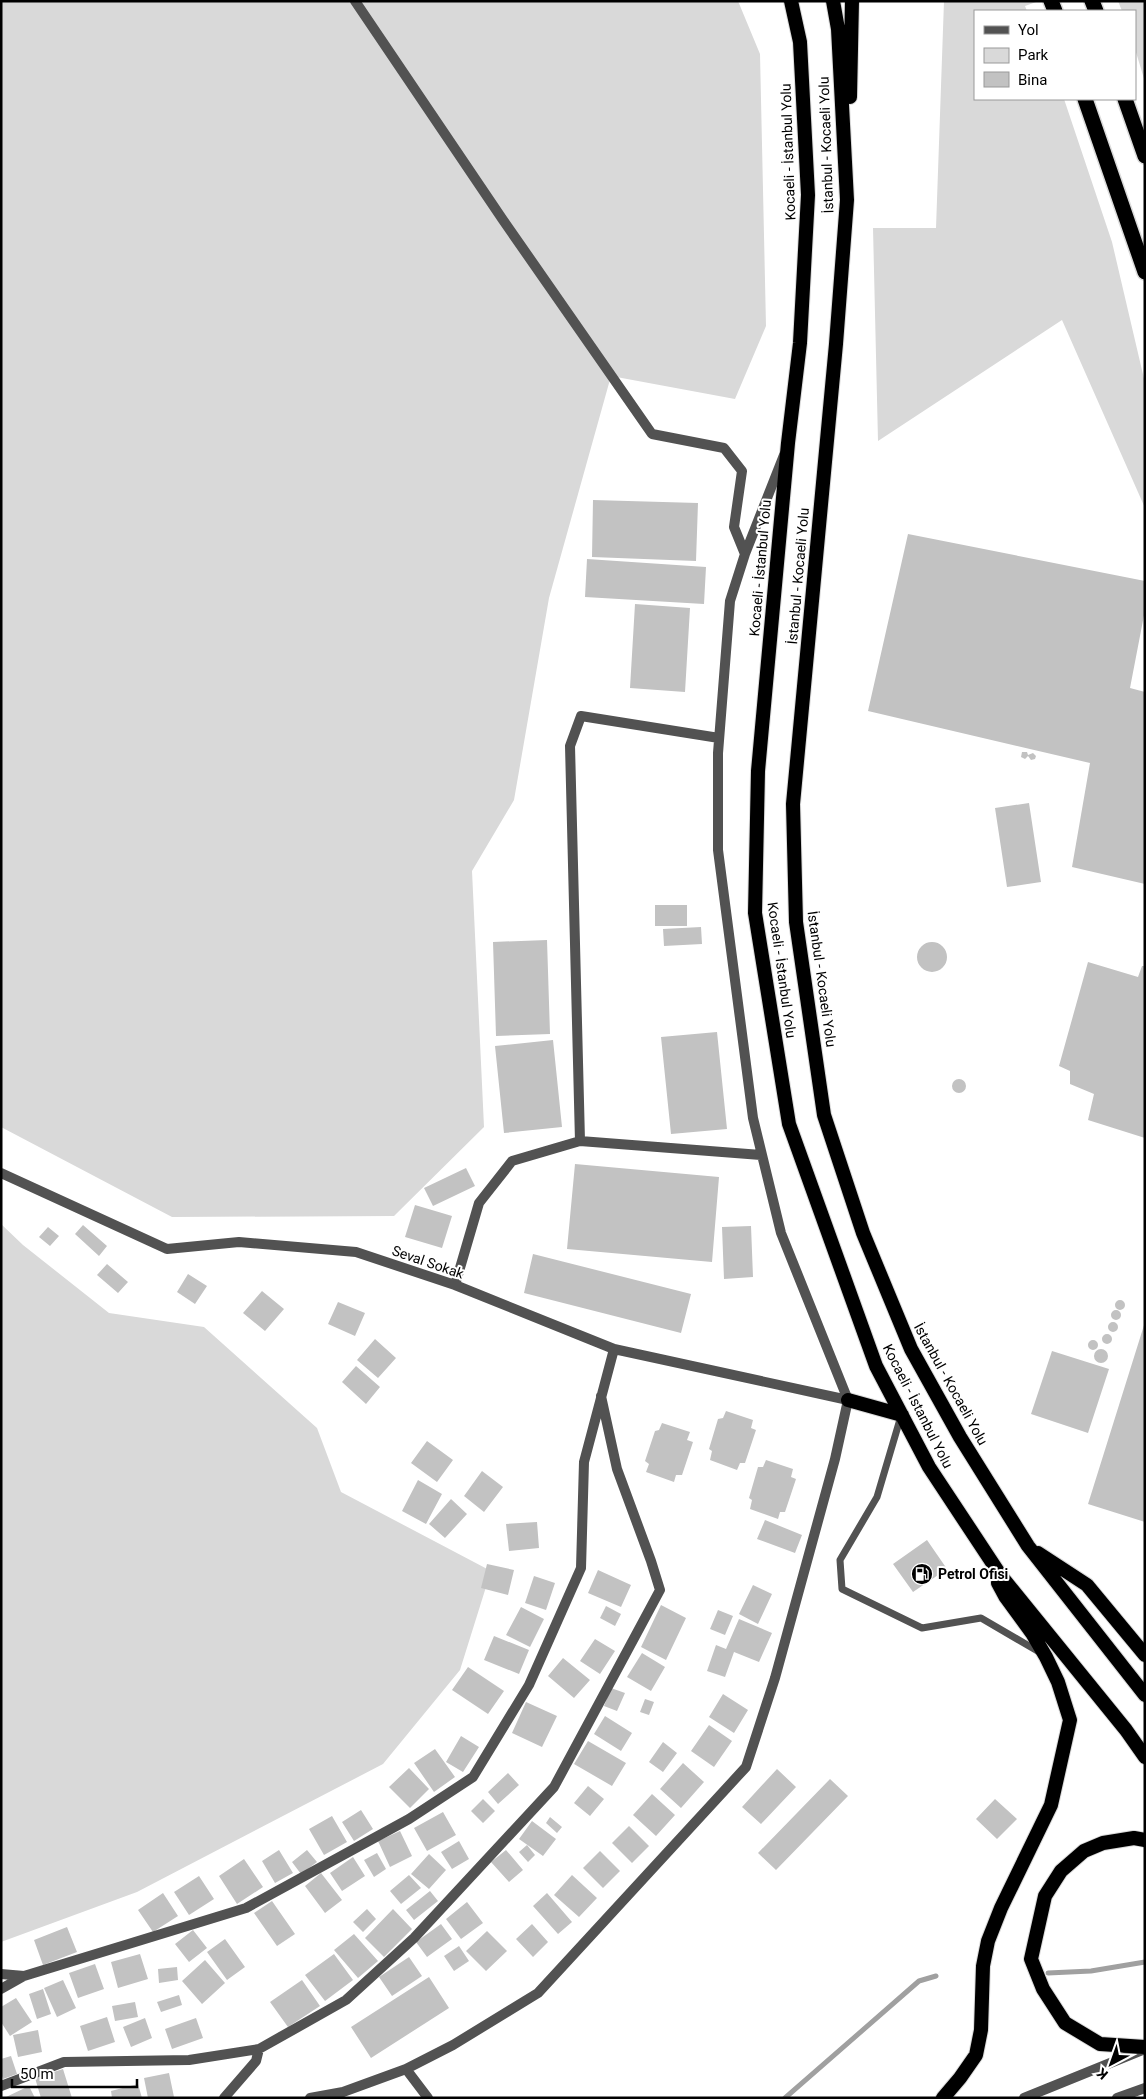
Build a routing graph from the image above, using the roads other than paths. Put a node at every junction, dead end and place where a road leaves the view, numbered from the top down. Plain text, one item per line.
1 (355, 1) edge
2 (791, 1) edge
3 (833, 1) edge
4 (852, 1) edge
5 (1085, 100) edge
6 (1125, 100) edge
7 (1145, 156) edge
8 (847, 200) junction
9 (1145, 272) edge
10 (788, 443) junction
11 (745, 554) junction
12 (719, 738) junction
13 (580, 1141) junction
14 (762, 1155) junction
15 (1, 1173) edge
16 (455, 1285) junction
17 (614, 1349) junction
18 (601, 1396) junction
19 (848, 1400) junction
20 (902, 1415) junction
21 (980, 1544) junction
22 (1028, 1546) junction
23 (1145, 1655) edge
24 (1046, 1657) junction
25 (1145, 1695) edge
26 (1145, 1757) edge
27 (1145, 1840) edge
28 (1, 1974) edge
29 (24, 1976) junction
30 (1, 1989) edge
31 (258, 2048) junction
32 (1145, 2048) edge
33 (406, 2069) junction
34 (1, 2086) edge
35 (1145, 2088) edge
36 (343, 2092) junction
37 (224, 2098) edge
38 (310, 2098) edge
39 (328, 2098) edge
40 (428, 2098) edge
41 (943, 2098) edge
42 (1024, 2098) edge
43 (1117, 2098) edge

1 - 11 street
2 - 10 highway, Kocaeli - İstanbul Yolu
3 - 8 highway, İstanbul - Kocaeli Yolu
4 - 8 highway
5 - 9 highway
6 - 7 highway
8 - 22 highway, İstanbul - Kocaeli Yolu
10 - 11 street
10 - 20 highway, Kocaeli - İstanbul Yolu
11 - 12 street
12 - 13 street
12 - 14 street
13 - 14 street
13 - 16 street
14 - 19 street
15 - 16 street, Seval Sokak
16 - 17 street, Seval Sokak
17 - 18 street
17 - 19 street, Seval Sokak
18 - 29 street
18 - 31 street
19 - 20 highway
19 - 33 street
20 - 21 highway, Kocaeli - İstanbul Yolu
20 - 24 lane
21 - 24 highway
21 - 26 highway, Kocaeli - İstanbul Yolu
22 - 23 highway
22 - 25 highway, İstanbul - Kocaeli Yolu
24 - 41 highway
27 - 32 highway
28 - 29 street
29 - 30 street
31 - 34 street
31 - 37 street
32 - 42 street
33 - 36 street
33 - 40 street
35 - 43 street
36 - 38 street
36 - 39 street

